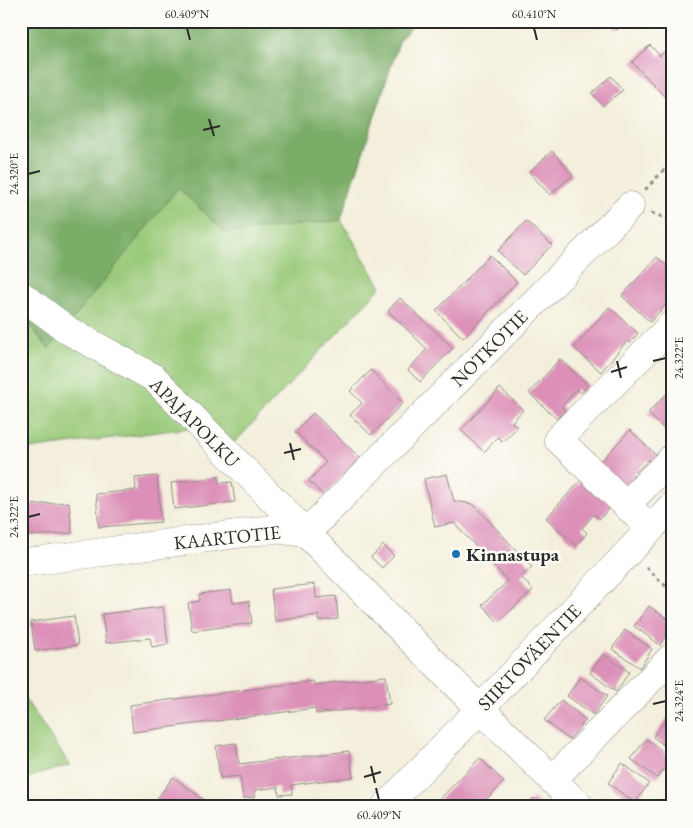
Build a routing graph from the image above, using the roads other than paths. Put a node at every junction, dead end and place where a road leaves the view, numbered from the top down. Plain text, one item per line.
1 (630, 206) road end
2 (21, 295) edge
3 (672, 325) edge
4 (672, 458) edge
5 (626, 505) junction
6 (672, 506) edge
7 (651, 528) junction
8 (306, 533) junction
9 (21, 563) edge
10 (672, 657) edge
11 (480, 709) junction
12 (552, 780) junction
13 (385, 807) edge
14 (580, 807) edge

1 - 8 street, NOTKOTIE
2 - 8 street, APAJAPOLKU
3 - 5 street
4 - 5 street
5 - 7 street
6 - 7 street, SIIRTOVÄENTIE
7 - 11 street, SIIRTOVÄENTIE
8 - 9 street, KAARTOTIE
8 - 11 street, KAARTOTIE
10 - 12 street
11 - 12 street, KAARTOTIE
11 - 13 street, SIIRTOVÄENTIE
12 - 14 street, KAARTOTIE

